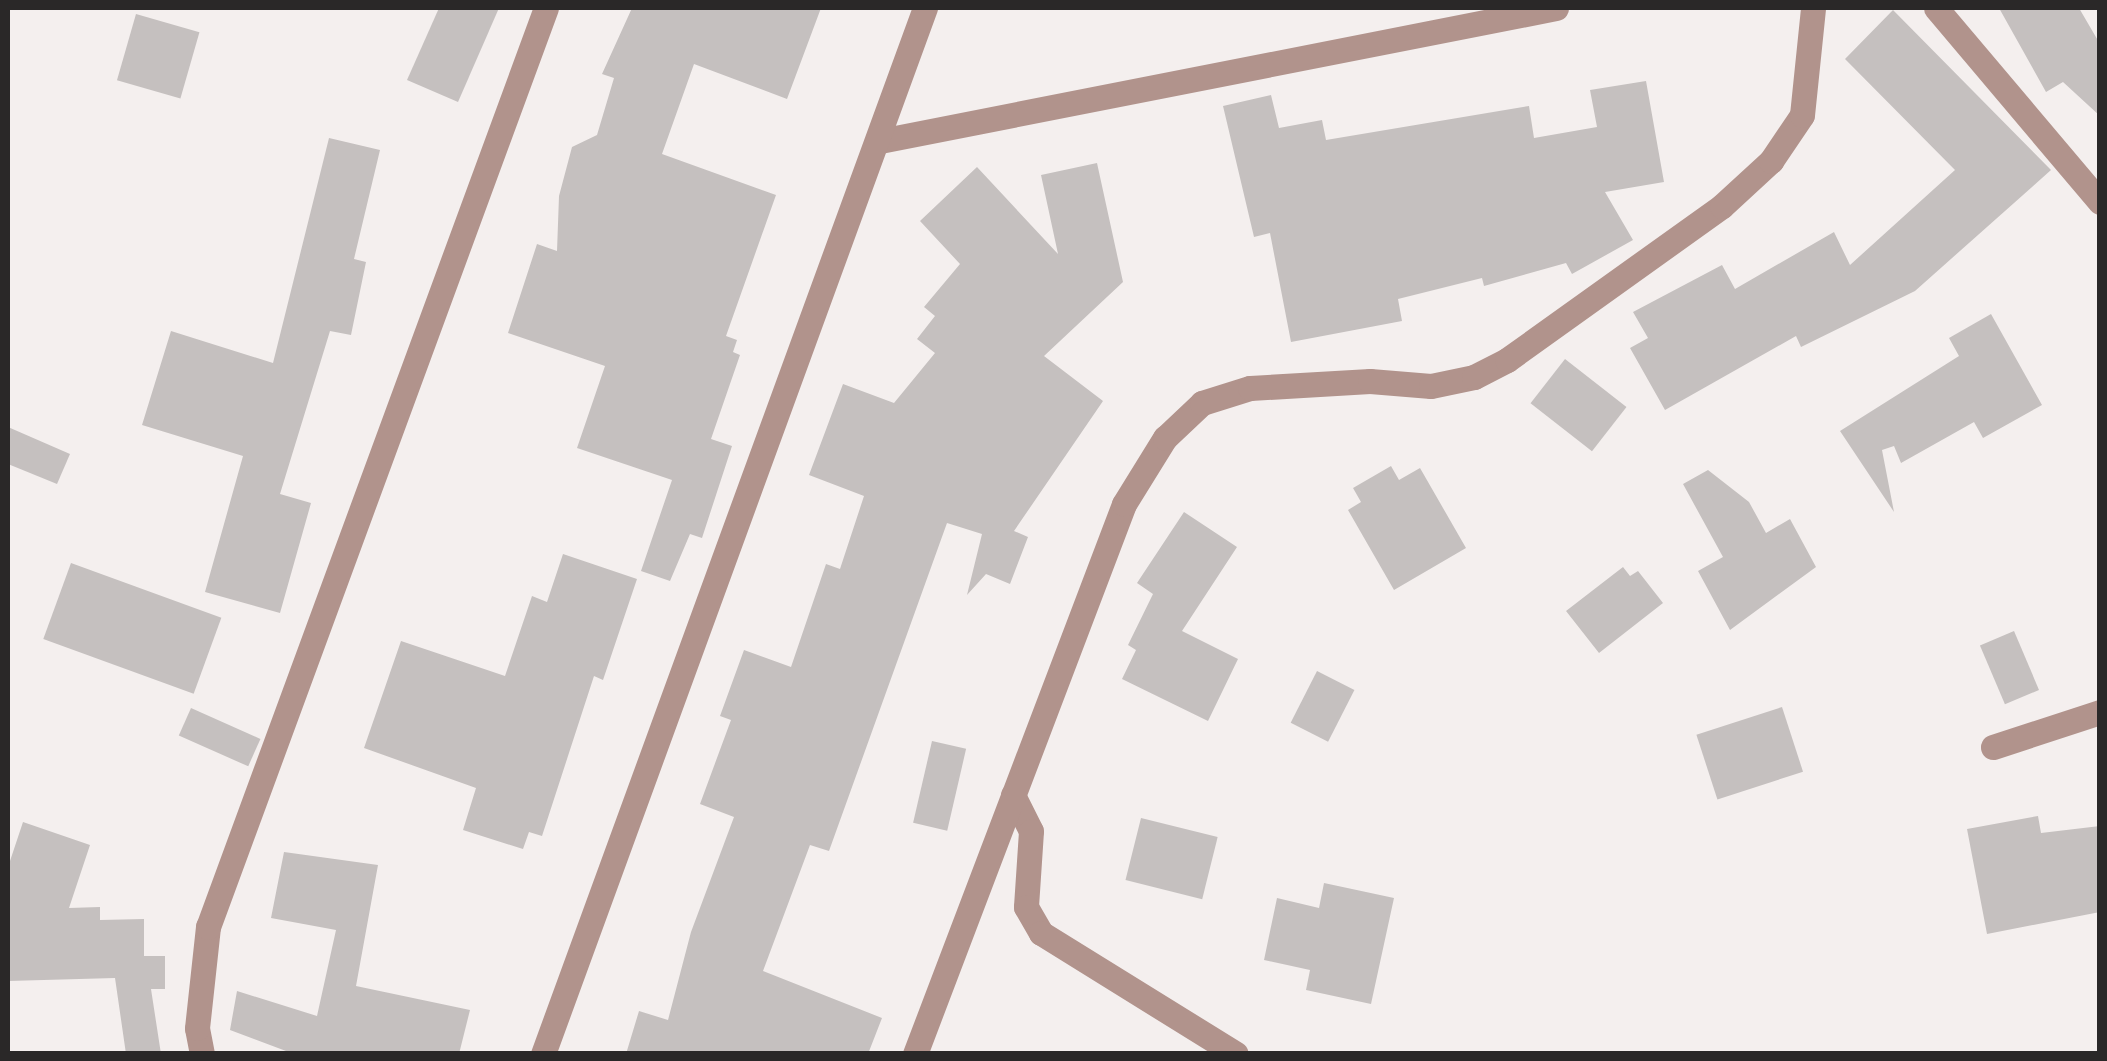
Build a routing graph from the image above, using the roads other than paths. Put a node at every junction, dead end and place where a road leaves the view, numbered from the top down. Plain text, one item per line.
1 (546, 8) edge
2 (925, 8) edge
3 (1556, 8) edge
4 (1813, 8) edge
5 (1936, 8) edge
6 (1963, 17) edge
7 (880, 141) junction
8 (2100, 202) edge
9 (2100, 712) edge
10 (1994, 747) dead end
11 (1013, 796) junction
12 (202, 1054) edge
13 (543, 1054) edge
14 (915, 1054) edge
15 (1236, 1054) edge

1 - 12 street
2 - 7 street
3 - 7 street
4 - 11 street
5 - 6 street
6 - 8 street
7 - 13 street
9 - 10 street
11 - 14 street
11 - 15 street

